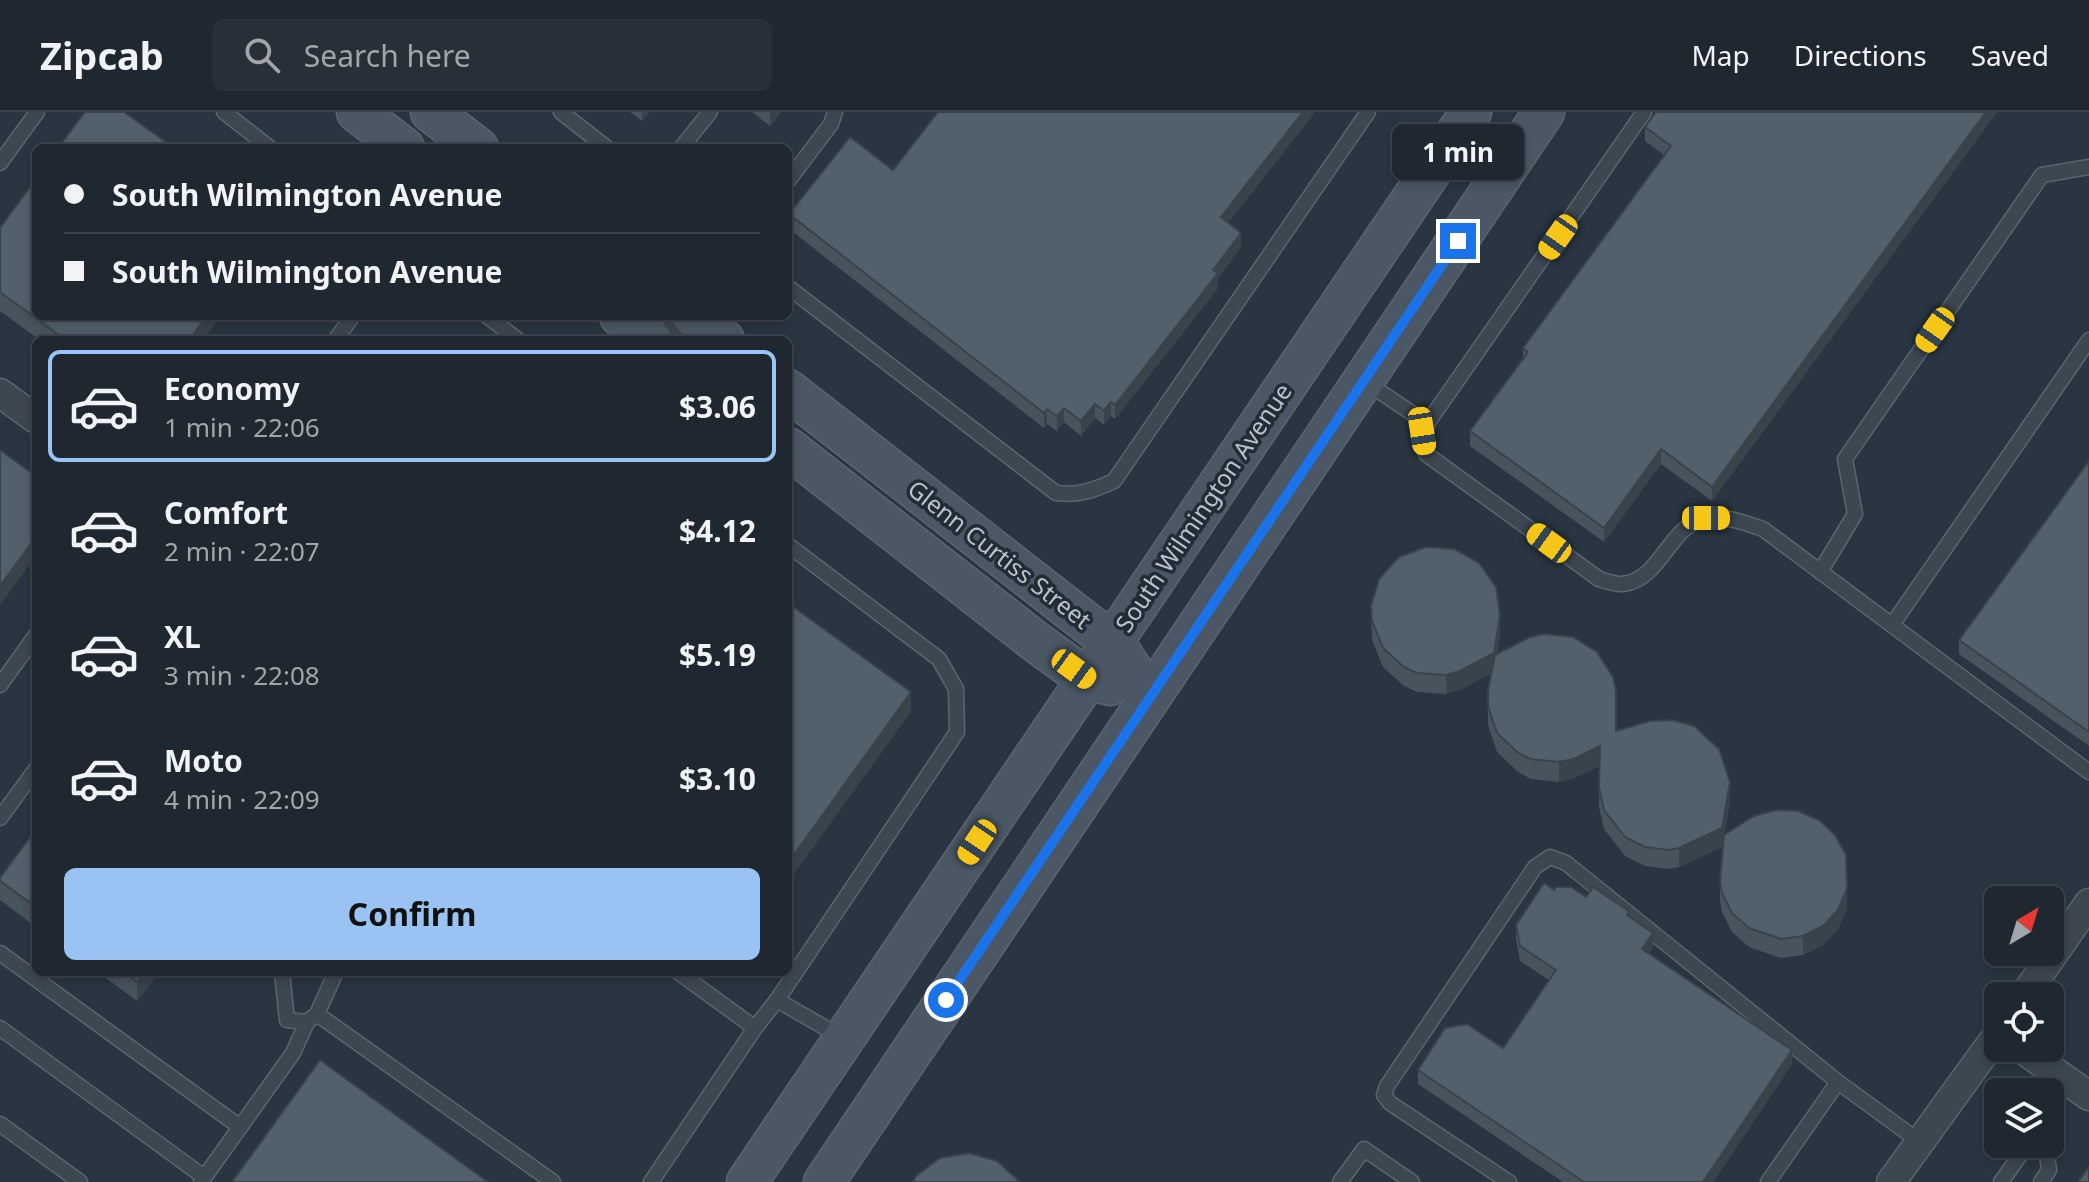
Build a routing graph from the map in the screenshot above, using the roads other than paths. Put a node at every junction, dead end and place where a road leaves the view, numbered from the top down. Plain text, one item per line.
1 (37, 112) edge
2 (224, 112) edge
3 (357, 112) edge
4 (431, 112) edge
5 (561, 112) edge
6 (710, 112) edge
7 (835, 112) edge
8 (1368, 112) edge
9 (1471, 112) edge
10 (1544, 112) edge
11 (1644, 112) edge
12 (265, 144) edge
13 (399, 144) edge
14 (473, 144) edge
15 (602, 144) edge
16 (684, 144) edge
17 (0, 163) edge
18 (2089, 167) edge
19 (792, 176) edge
20 (792, 290) edge
21 (492, 320) edge
22 (625, 320) edge
23 (698, 320) edge
24 (513, 336) edge
25 (646, 336) edge
26 (719, 336) edge
27 (2089, 340) edge
28 (1363, 380) junction
29 (0, 393) edge
30 (792, 393) edge
31 (32, 416) edge
32 (1428, 424) junction
33 (792, 451) edge
34 (792, 548) edge
35 (1820, 572) junction
36 (1892, 625) junction
37 (32, 641) edge
38 (1113, 641) junction
39 (1087, 679) junction
40 (0, 685) edge
41 (1149, 696) junction
42 (2089, 772) edge
43 (32, 774) edge
44 (0, 818) edge
45 (2089, 903) edge
46 (0, 953) edge
47 (282, 976) edge
48 (334, 976) edge
49 (684, 976) edge
50 (2034, 982) edge
51 (777, 1000) junction
52 (312, 1018) junction
53 (0, 1028) edge
54 (755, 1028) junction
55 (843, 1038) junction
56 (1984, 1053) edge
57 (2041, 1062) edge
58 (1838, 1082) junction
59 (2089, 1096) edge
60 (0, 1124) edge
61 (240, 1127) junction
62 (1920, 1142) junction
63 (2018, 1158) edge
64 (2047, 1158) edge
65 (202, 1179) edge
66 (80, 1182) edge
67 (553, 1182) edge
68 (651, 1182) edge
69 (747, 1182) edge
70 (824, 1182) edge
71 (1340, 1182) edge
72 (1412, 1182) edge
73 (1509, 1182) edge
74 (1768, 1182) edge
75 (1891, 1182) edge
76 (2001, 1182) edge
77 (2041, 1182) edge

1 - 17 lane
2 - 12 lane
3 - 13 main road
4 - 14 main road
5 - 15 lane
6 - 16 lane
7 - 19 lane
8 - 20 lane
9 - 38 main road, South Wilmington Avenue
10 - 28 main road
11 - 32 lane
18 - 35 lane
21 - 24 lane
22 - 25 main road
23 - 26 main road
27 - 36 lane
28 - 32 lane
28 - 41 main road
29 - 31 street
30 - 38 main road, Glenn Curtiss Street
32 - 35 lane
33 - 39 main road, Glenn Curtiss Street
34 - 51 lane
35 - 36 lane
36 - 42 lane
37 - 40 lane
38 - 39 main road, South Wilmington Avenue
38 - 41 main road, Glenn Curtiss Street
39 - 41 main road, Glenn Curtiss Street
39 - 55 main road, South Wilmington Avenue
41 - 70 main road
43 - 44 lane
45 - 50 street
46 - 61 lane
47 - 52 lane
48 - 52 lane
49 - 54 lane
51 - 54 lane
51 - 55 lane
52 - 61 lane
52 - 67 lane
53 - 65 lane
54 - 68 lane
55 - 69 main road, South Wilmington Avenue
56 - 62 street
57 - 59 street
58 - 62 lane
58 - 73 lane
58 - 74 lane
60 - 66 lane
61 - 65 lane
62 - 75 street
63 - 76 lane
64 - 77 lane
71 - 72 lane

